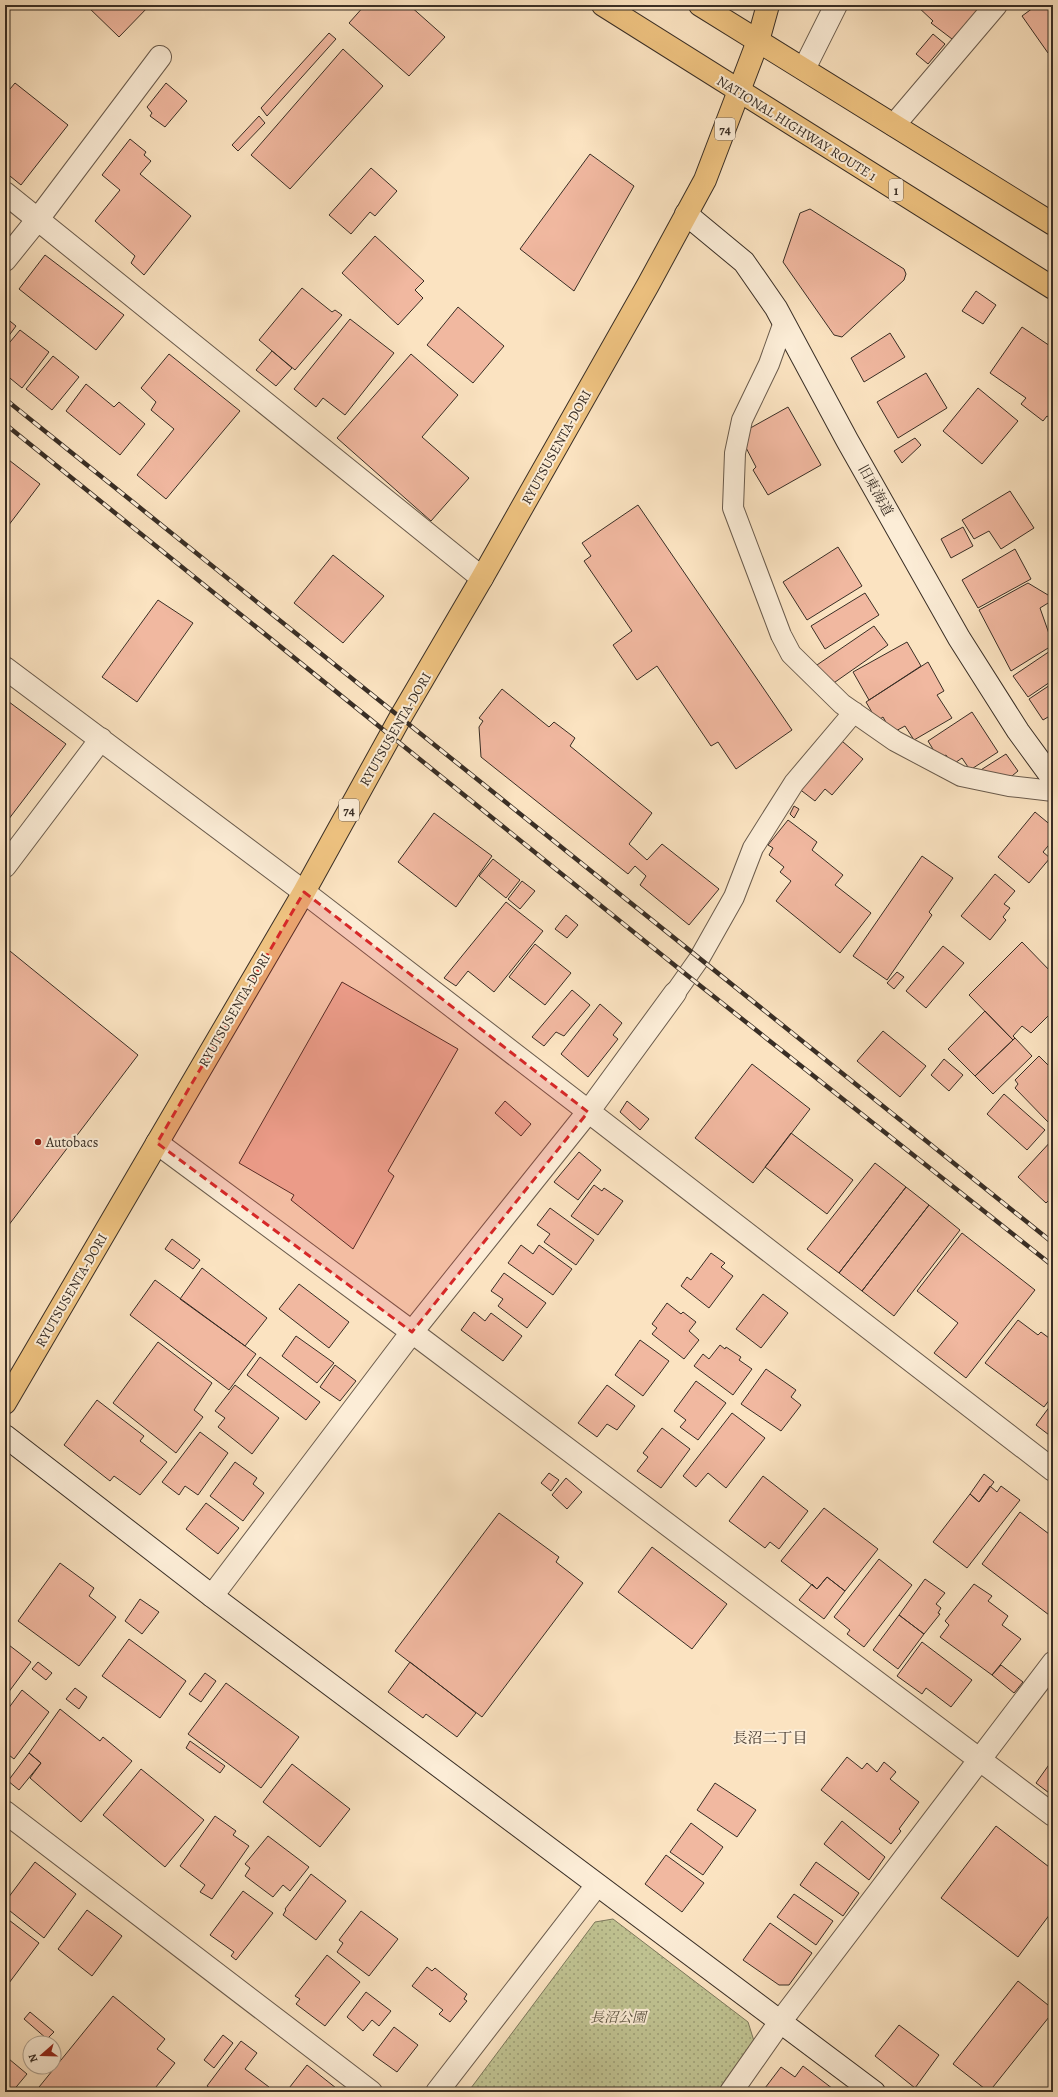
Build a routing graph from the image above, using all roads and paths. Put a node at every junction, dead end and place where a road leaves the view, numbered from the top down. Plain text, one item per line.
1 (603, 5) edge
2 (700, 5) edge
3 (756, 5) edge
4 (768, 5) edge
5 (836, 5) edge
6 (996, 5) edge
7 (758, 41) junction
8 (160, 57) dead end
9 (804, 69) junction
10 (740, 92) junction
11 (894, 125) junction
12 (5, 193) edge
13 (686, 214) junction
14 (38, 220) junction
15 (1053, 224) edge
16 (5, 260) edge
17 (1053, 288) edge
18 (784, 322) junction
19 (482, 578) junction
20 (5, 668) edge
21 (854, 712) junction
22 (101, 740) junction
23 (1053, 779) edge
24 (1053, 791) edge
25 (5, 866) edge
26 (304, 892) junction
27 (675, 992) joint
28 (588, 1112) junction
29 (157, 1143) junction
30 (412, 1332) junction
31 (5, 1403) edge
32 (5, 1436) edge
33 (1053, 1470) edge
34 (212, 1596) junction
35 (1053, 1663) edge
36 (980, 1760) junction
37 (5, 1812) edge
38 (1053, 1815) edge
39 (597, 1885) junction
40 (780, 2022) junction
41 (371, 2092) edge
42 (438, 2092) edge
43 (731, 2092) edge
44 (874, 2092) edge

1 - 10 main road, NATIONAL HIGHWAY ROUTE 1 / 1
2 - 7 main road
3 - 7 street
4 - 7 main road, 74
5 - 9 street
6 - 11 street
7 - 9 main road
7 - 10 main road, RYUTSUSENTA-DORI / 74
8 - 14 street
9 - 11 main road
10 - 13 main road, RYUTSUSENTA-DORI / 74
10 - 17 main road, NATIONAL HIGHWAY ROUTE 1 / 1
11 - 15 main road
12 - 14 street
13 - 18 street, 旧東海道
13 - 19 main road, RYUTSUSENTA-DORI / 74
14 - 16 street
14 - 19 street
18 - 21 lane
18 - 23 street, 旧東海道
19 - 26 main road, RYUTSUSENTA-DORI / 74
20 - 22 street
21 - 24 lane
21 - 27 lane
22 - 25 street
22 - 26 street
26 - 28 street
26 - 29 main road, RYUTSUSENTA-DORI / 74
27 - 28 street
28 - 30 street
28 - 33 street
29 - 30 street
29 - 31 main road, RYUTSUSENTA-DORI / 74
30 - 34 street
30 - 36 street
32 - 34 street
34 - 39 street
35 - 36 street
36 - 38 street
36 - 40 street
37 - 41 street
39 - 40 street
39 - 42 street
40 - 43 street
40 - 44 street

